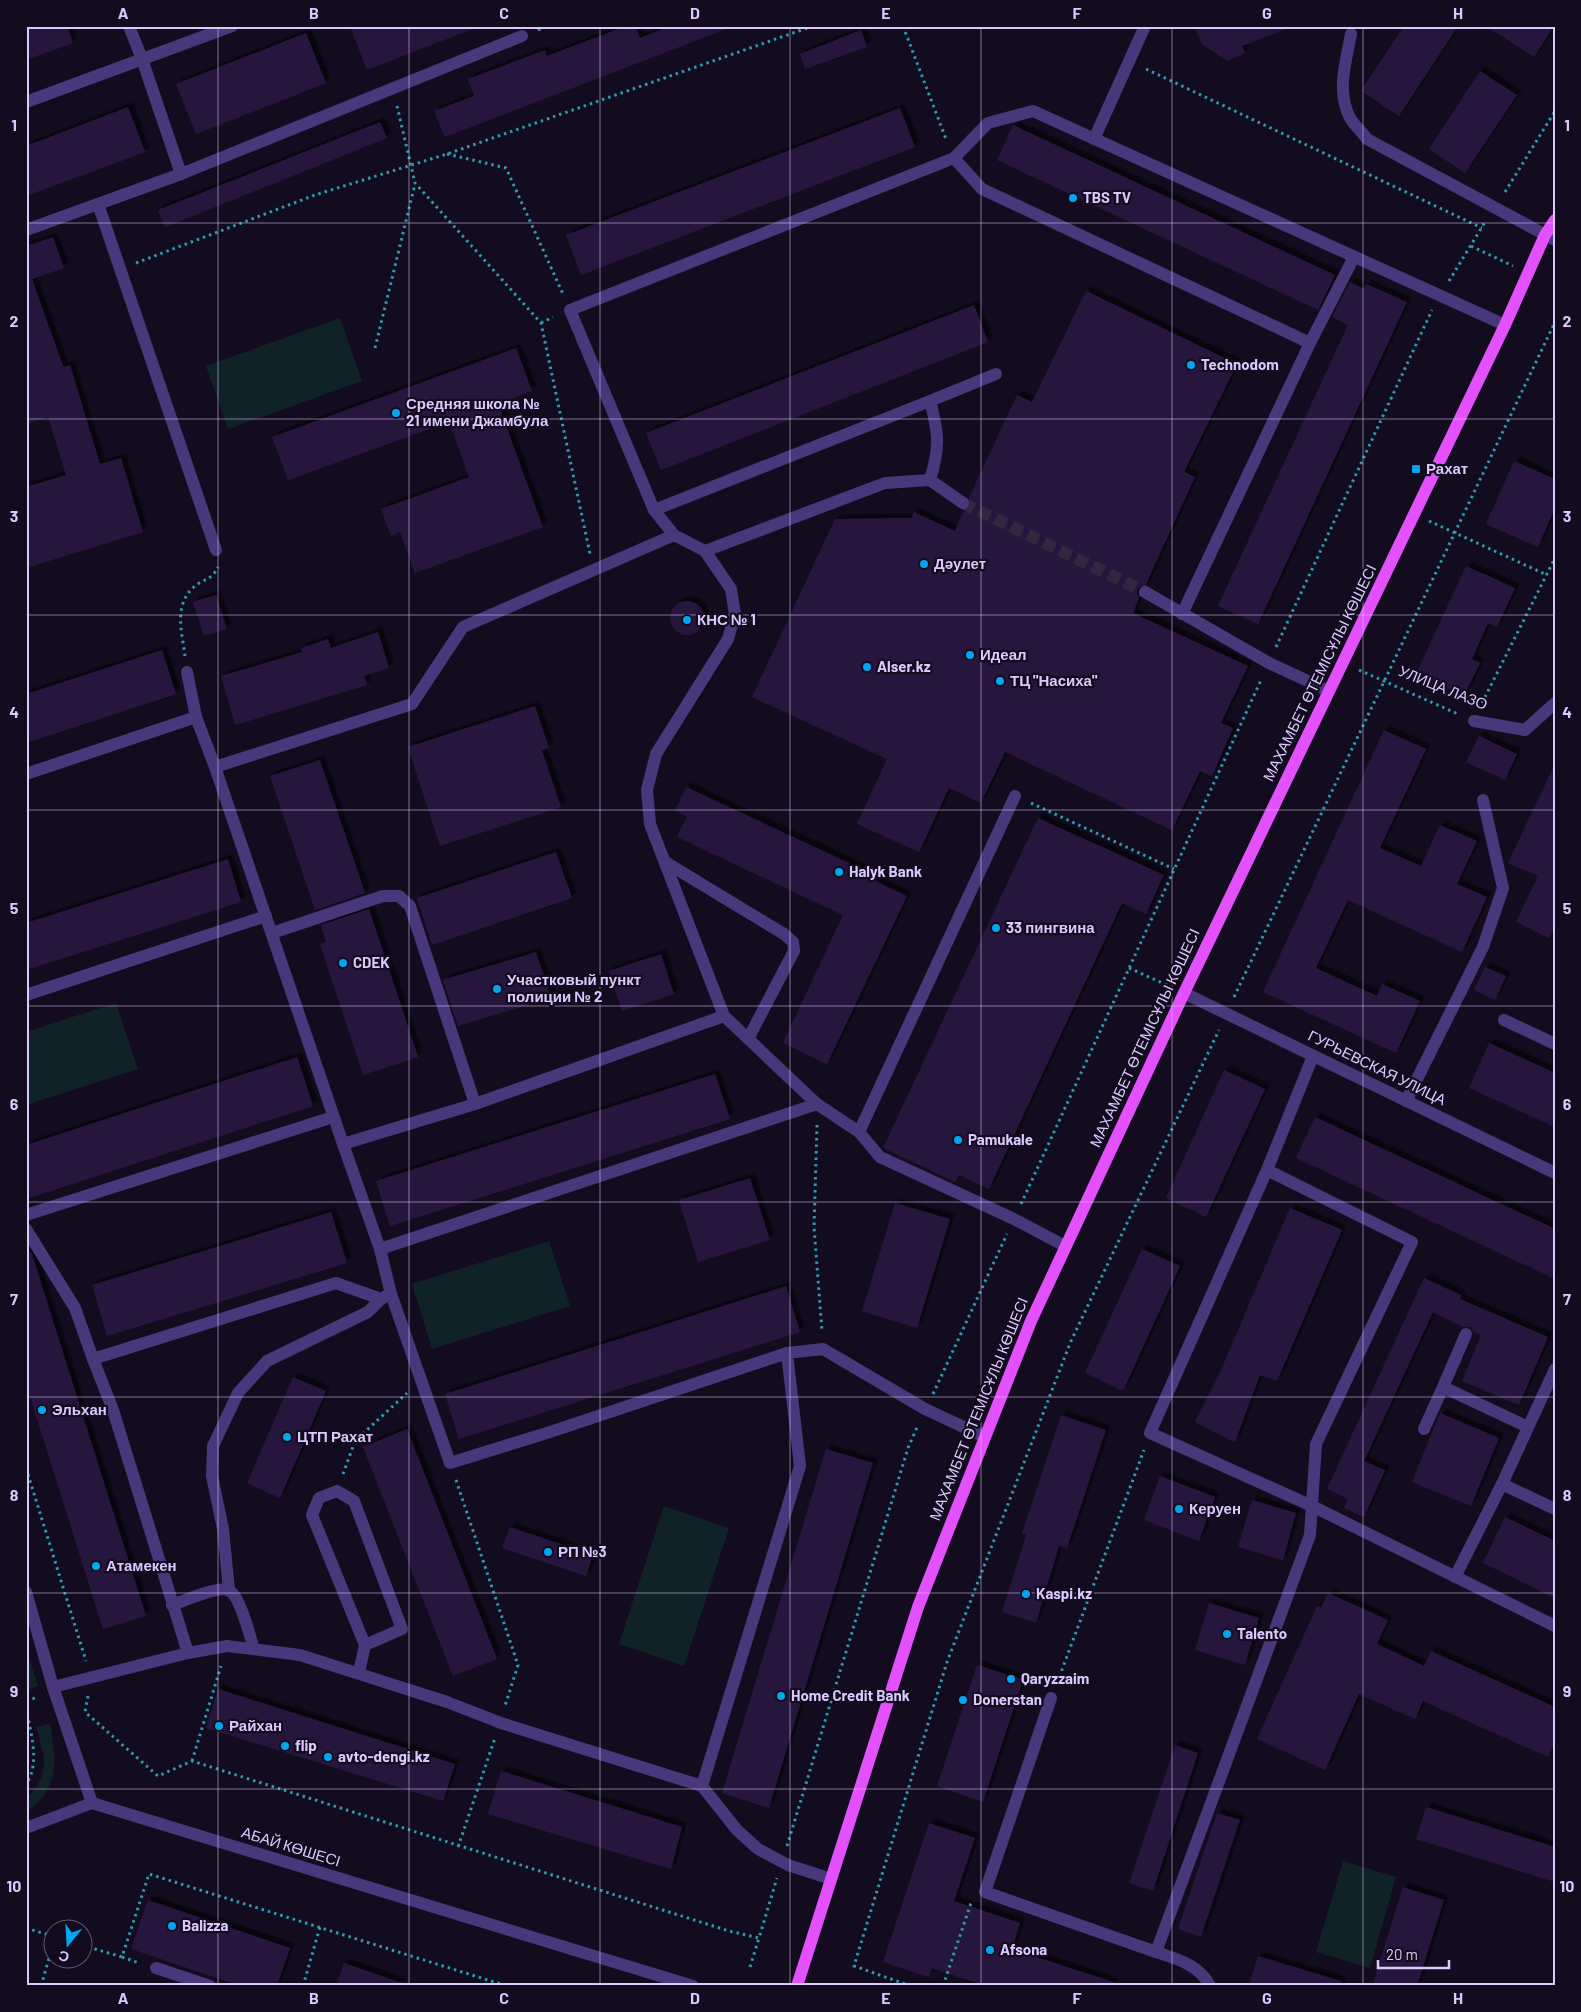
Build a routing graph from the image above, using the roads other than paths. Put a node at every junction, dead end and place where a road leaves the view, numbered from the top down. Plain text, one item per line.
1 (129, 26) edge
2 (232, 26) edge
3 (1145, 26) edge
4 (1351, 34) dead end
5 (522, 36) dead end
6 (142, 59) junction
7 (26, 102) edge
8 (1094, 139) junction
9 (954, 158) junction
10 (181, 174) junction
11 (98, 204) junction
12 (1555, 220) edge
13 (26, 230) edge
14 (1550, 238) edge
15 (1354, 257) junction
16 (1504, 325) junction
17 (1310, 343) junction
18 (996, 374) dead end
19 (930, 401) junction
20 (930, 480) junction
21 (963, 503) tunnel mouth
22 (654, 510) junction
23 (674, 534) junction
24 (216, 550) road end
25 (705, 551) junction
26 (1146, 592) tunnel mouth
27 (1182, 614) junction
28 (187, 672) road end
29 (1330, 692) junction
30 (1555, 703) edge
31 (196, 717) junction
32 (1474, 721) road end
33 (215, 767) junction
34 (26, 774) edge
35 (1014, 796) road end
36 (1483, 800) dead end
37 (665, 862) junction
38 (266, 916) junction
39 (272, 933) junction
40 (1184, 993) junction
41 (26, 995) edge
42 (724, 1016) junction
43 (1504, 1020) dead end
44 (748, 1039) junction
45 (1555, 1044) edge
46 (1313, 1056) junction
47 (1406, 1101) junction
48 (475, 1104) junction
49 (817, 1104) junction
50 (333, 1117) junction
51 (859, 1132) junction
52 (343, 1144) junction
53 (1267, 1170) junction
54 (1555, 1173) edge
55 (26, 1215) edge
56 (26, 1230) edge
57 (1064, 1246) junction
58 (380, 1249) junction
59 (386, 1296) junction
60 (1466, 1334) dead end
61 (787, 1353) junction
62 (93, 1359) junction
63 (1555, 1369) edge
64 (1443, 1387) junction
65 (1528, 1427) junction
66 (1424, 1429) dead end
67 (985, 1438) junction
68 (1502, 1484) junction
69 (1312, 1506) junction
70 (1555, 1509) edge
71 (1455, 1577) junction
72 (229, 1590) junction
73 (26, 1592) edge
74 (172, 1605) junction
75 (1555, 1626) edge
76 (365, 1645) junction
77 (254, 1650) junction
78 (188, 1653) junction
79 (359, 1672) junction
80 (53, 1687) junction
81 (1051, 1698) road end
82 (702, 1786) junction
83 (92, 1803) junction
84 (26, 1828) edge
85 (831, 1880) junction
86 (1156, 1952) junction
87 (156, 1968) dead end
88 (210, 1986) edge
89 (693, 1986) edge
90 (797, 1986) edge
91 (1210, 1986) edge

1 - 6 street
2 - 6 street
3 - 8 street
4 - 14 street
5 - 10 street
6 - 7 street
6 - 10 street
8 - 9 street
8 - 15 street
9 - 17 street
9 - 22 street
10 - 11 street
11 - 13 street
11 - 24 street
12 - 14 main road, МАХАМБЕТ ӨТЕМІСҰЛЫ КӨШЕСІ
14 - 16 main road, МАХАМБЕТ ӨТЕМІСҰЛЫ КӨШЕСІ
15 - 16 street
15 - 17 street
16 - 29 main road, МАХАМБЕТ ӨТЕМІСҰЛЫ КӨШЕСІ
17 - 27 street
18 - 19 street
19 - 20 street
19 - 22 street
20 - 21 street
20 - 25 street
22 - 23 street
23 - 25 street
23 - 33 street
25 - 37 street
26 - 27 street
27 - 29 street
28 - 31 street
29 - 40 main road, МАХАМБЕТ ӨТЕМІСҰЛЫ КӨШЕСІ
30 - 32 street, УЛИЦА ЛАЗО
31 - 33 street
31 - 34 street
33 - 38 street
35 - 51 street
36 - 47 street
37 - 42 street
37 - 44 street
38 - 39 street
38 - 41 street
39 - 48 street
39 - 50 street
40 - 46 street, ГУРЬЕВСКАЯ УЛИЦА
40 - 57 main road, МАХАМБЕТ ӨТЕМІСҰЛЫ КӨШЕСІ
42 - 44 street
42 - 48 street
43 - 45 street
44 - 49 street
46 - 47 street, ГУРЬЕВСКАЯ УЛИЦА
46 - 53 street
47 - 54 street, ГУРЬЕВСКАЯ УЛИЦА
48 - 52 street
49 - 51 street
49 - 58 street
50 - 52 street
50 - 55 street
51 - 57 street
52 - 58 street
53 - 69 street
53 - 69 street
56 - 62 street
57 - 67 main road, МАХАМБЕТ ӨТЕМІСҰЛЫ КӨШЕСІ
58 - 59 street
59 - 61 street
59 - 62 street
59 - 72 street
60 - 64 street
61 - 67 street
61 - 82 street
62 - 74 street
63 - 65 street
64 - 65 street
64 - 66 street
65 - 68 street
67 - 85 main road, МАХАМБЕТ ӨТЕМІСҰЛЫ КӨШЕСІ
68 - 70 street
68 - 71 street
69 - 71 street
69 - 86 street
71 - 75 street
72 - 74 street
72 - 77 street
73 - 80 street
74 - 78 street
76 - 76 street
76 - 79 street
77 - 78 street
77 - 79 street
78 - 80 street
79 - 82 street
80 - 83 street
81 - 86 street
82 - 85 street
83 - 84 street
83 - 89 street, АБАЙ КӨШЕСІ
85 - 90 main road, МАХАМБЕТ ӨТЕМІСҰЛЫ КӨШЕСІ
86 - 91 street
87 - 88 street

